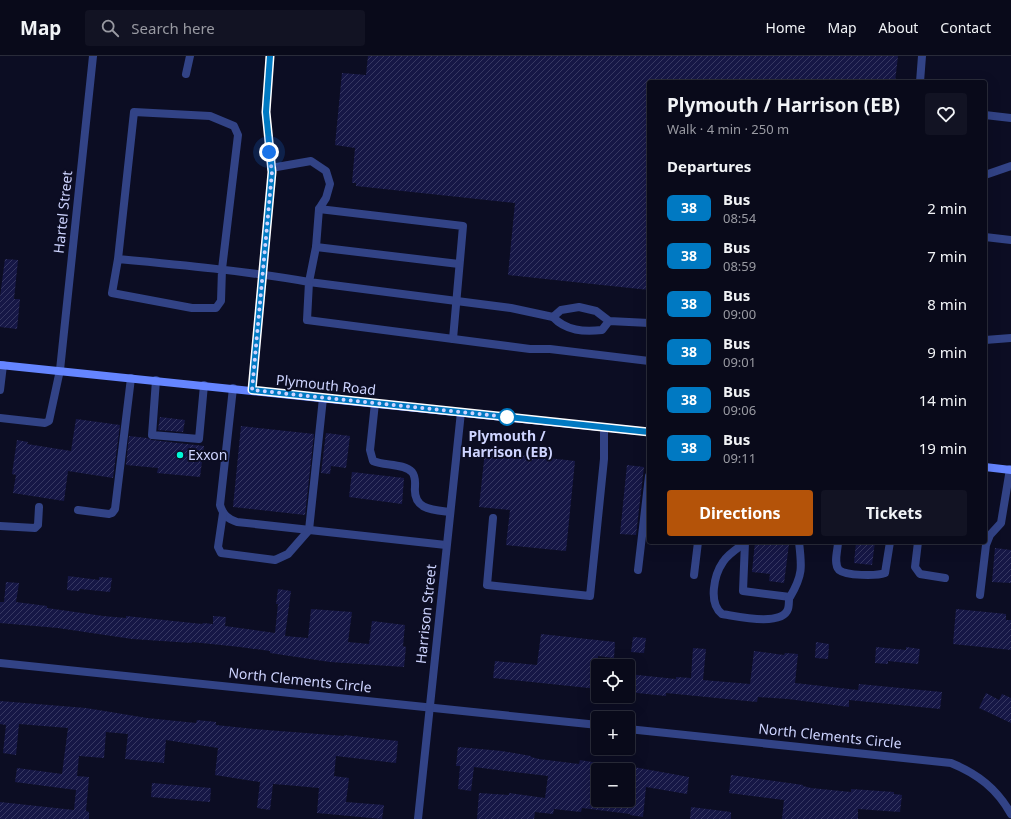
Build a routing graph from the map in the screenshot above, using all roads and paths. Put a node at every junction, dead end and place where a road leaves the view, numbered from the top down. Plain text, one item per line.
1 (93, 56) edge
2 (190, 56) edge
3 (270, 56) edge
4 (922, 56) edge
5 (186, 74) dead end
6 (920, 80) edge
7 (987, 115) edge
8 (1011, 118) edge
9 (1011, 166) edge
10 (271, 168) junction
11 (987, 174) edge
12 (320, 209) junction
13 (987, 237) edge
14 (1011, 240) edge
15 (316, 248) junction
16 (118, 259) junction
17 (459, 264) junction
18 (222, 269) junction
19 (263, 274) junction
20 (309, 282) junction
21 (456, 300) junction
22 (553, 317) junction
23 (609, 321) junction
24 (647, 323) edge
25 (1011, 338) edge
26 (453, 339) junction
27 (987, 340) edge
28 (647, 361) edge
29 (1, 365) edge
30 (60, 370) junction
31 (131, 378) junction
32 (156, 380) junction
33 (204, 385) junction
34 (233, 388) junction
35 (0, 390) edge
36 (252, 390) junction
37 (323, 398) junction
38 (375, 403) junction
39 (461, 412) junction
40 (0, 418) edge
41 (604, 427) junction
42 (647, 432) edge
43 (987, 467) edge
44 (1010, 470) edge
45 (647, 493) edge
46 (39, 507) dead end
47 (78, 510) dead end
48 (450, 512) junction
49 (222, 513) junction
50 (493, 518) dead end
51 (0, 526) edge
52 (309, 530) junction
53 (987, 542) edge
54 (698, 544) edge
55 (743, 544) edge
56 (745, 544) edge
57 (799, 544) edge
58 (838, 544) edge
59 (890, 544) edge
60 (918, 544) edge
61 (986, 544) edge
62 (446, 545) junction
63 (638, 570) dead end
64 (694, 576) dead end
65 (945, 578) dead end
66 (980, 595) dead end
67 (789, 597) junction
68 (0, 663) edge
69 (430, 708) junction
70 (591, 725) edge
71 (635, 730) edge
72 (1011, 813) edge
73 (418, 819) edge

1 - 30 street, Hartel Street
2 - 5 street
3 - 10 street
4 - 6 street
7 - 8 street
9 - 11 street
10 - 12 street
10 - 19 street
12 - 15 street
12 - 17 street
13 - 14 street
15 - 17 street
15 - 20 street
16 - 18 street
16 - 18 street
16 - 18 street
17 - 21 street
18 - 19 street
19 - 20 street
19 - 36 street
20 - 21 street
20 - 26 street
21 - 22 street
21 - 26 street
22 - 23 street
22 - 23 street
23 - 24 street
25 - 27 street
26 - 28 street
29 - 30 main road, Plymouth Road
29 - 35 street
30 - 31 main road, Plymouth Road
30 - 40 street, Hartel Street
31 - 32 main road, Plymouth Road
31 - 47 street
32 - 33 main road, Plymouth Road
32 - 33 street
33 - 34 main road, Plymouth Road
34 - 36 main road, Plymouth Road
34 - 49 street
36 - 37 main road, Plymouth Road
37 - 38 main road, Plymouth Road
37 - 52 street
38 - 39 main road, Plymouth Road
38 - 48 street
39 - 41 main road, Plymouth Road
39 - 48 street, Harrison Street
41 - 42 main road, Plymouth Road
41 - 50 street
43 - 44 main road
44 - 53 street
45 - 63 street
46 - 51 street
48 - 62 street, Harrison Street
49 - 52 street
49 - 52 street
52 - 62 street
54 - 64 street
55 - 67 street
56 - 67 street
57 - 67 street
58 - 59 street
60 - 65 street
61 - 66 street
62 - 69 street, Harrison Street
68 - 69 street, North Clements Circle
69 - 70 street, North Clements Circle
69 - 73 street, Harrison Street
71 - 72 street, North Clements Circle

